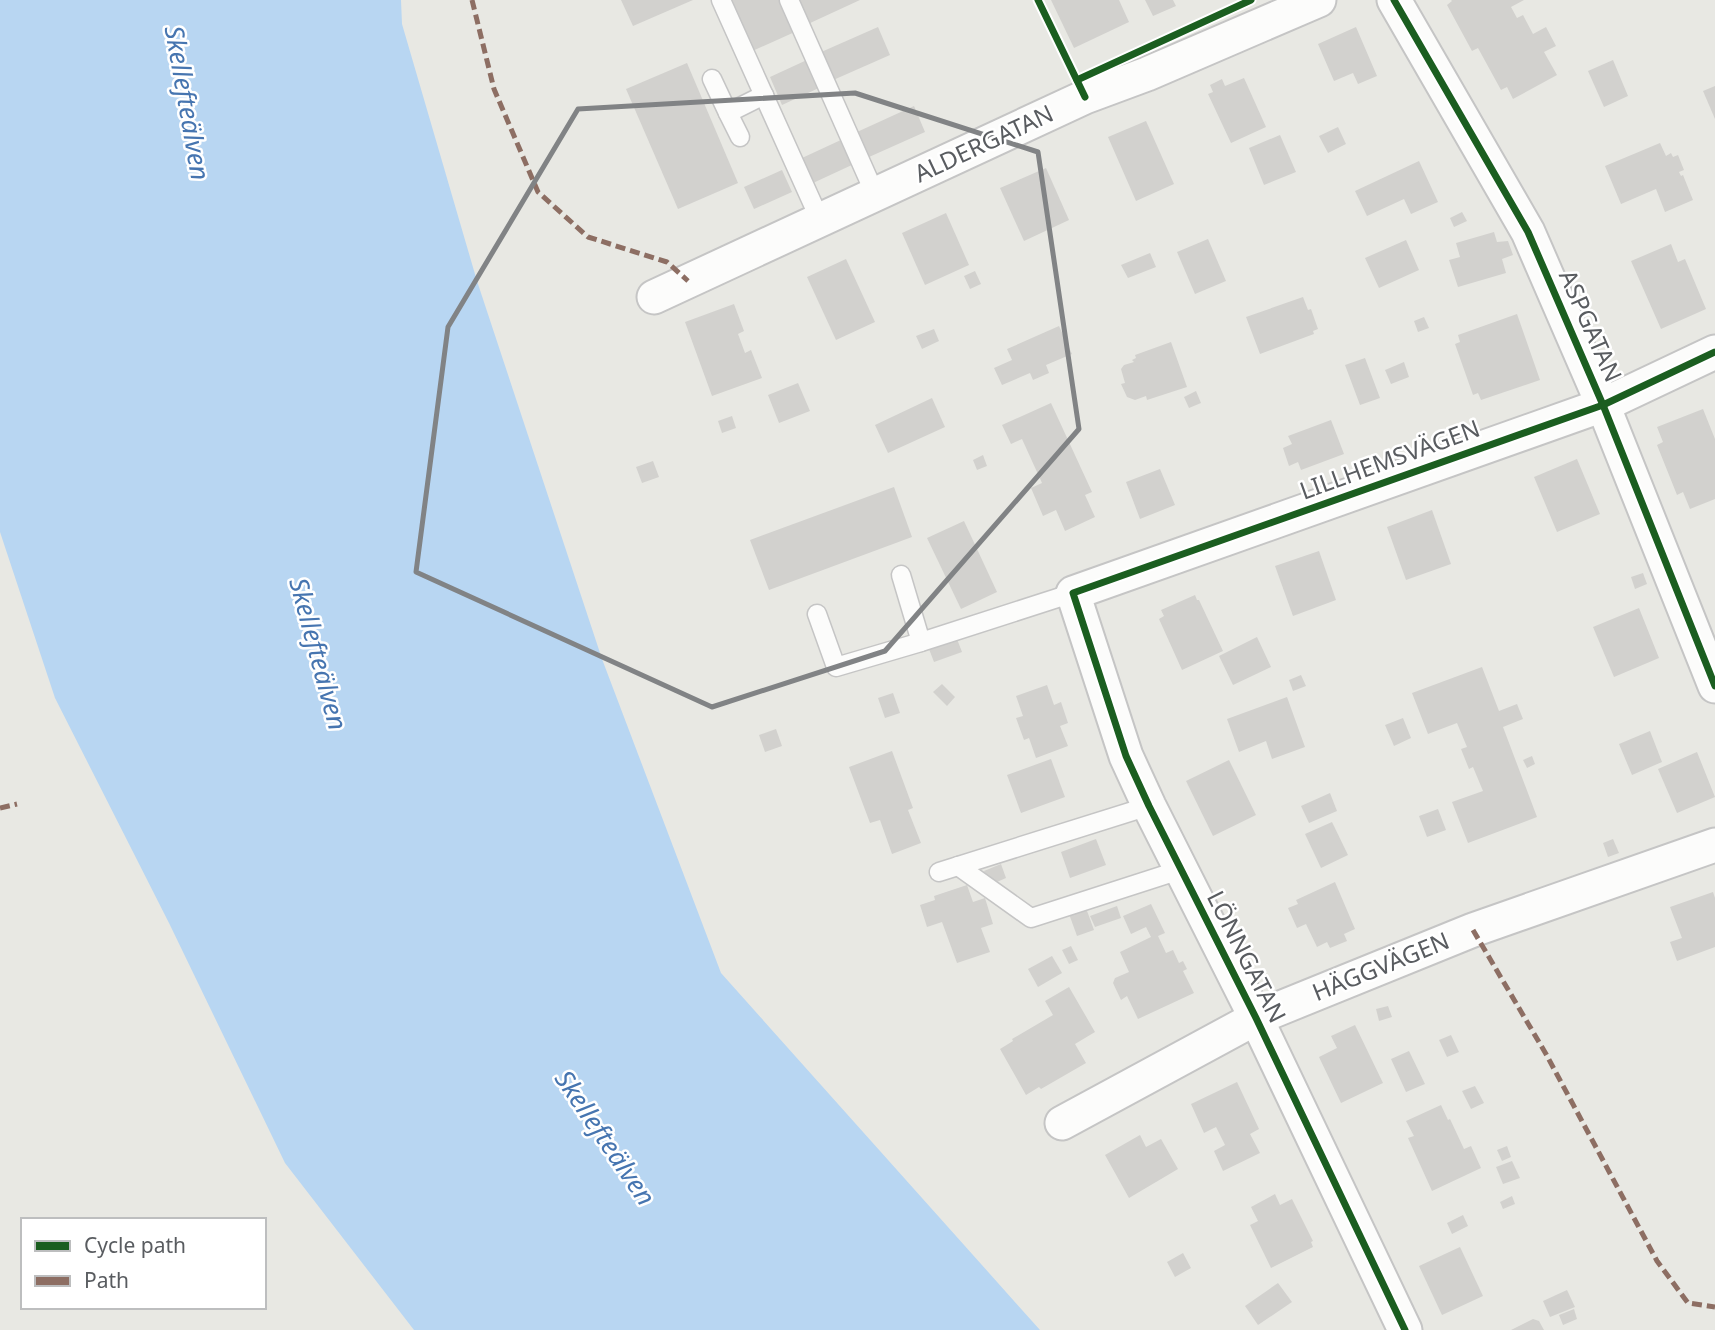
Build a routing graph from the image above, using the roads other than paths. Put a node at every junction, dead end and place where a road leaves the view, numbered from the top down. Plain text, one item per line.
1 (721, 0) edge
2 (789, 0) edge
3 (1319, 0) edge
4 (1394, 0) edge
5 (712, 79) dead end
6 (764, 95) junction
7 (728, 113) junction
8 (740, 137) dead end
9 (875, 194) junction
10 (820, 220) junction
11 (654, 297) dead end
12 (1715, 352) edge
13 (1603, 405) junction
14 (901, 575) dead end
15 (1073, 593) junction
16 (817, 614) dead end
17 (921, 642) junction
18 (1715, 686) edge
19 (1149, 806) junction
20 (1715, 845) edge
21 (958, 866) junction
22 (1180, 870) junction
23 (939, 872) dead end
24 (1256, 1018) junction
25 (1062, 1123) dead end
26 (1405, 1330) edge

1 - 6 lane
2 - 9 lane
3 - 9 street, ALDERGATAN
4 - 13 street, ASPGATAN
5 - 7 lane
6 - 7 lane
6 - 10 lane
7 - 8 lane
9 - 10 street, ALDERGATAN
10 - 11 street, ALDERGATAN
12 - 13 street, LILLHEMSVÄGEN
13 - 15 street, LILLHEMSVÄGEN
13 - 18 street, ASPGATAN
14 - 17 lane
15 - 17 lane
15 - 19 street, LÖNNGATAN
16 - 17 lane
19 - 21 lane
19 - 22 street, LÖNNGATAN
20 - 24 street, HÄGGVÄGEN
21 - 22 lane
21 - 23 lane
22 - 24 street, LÖNNGATAN
24 - 25 street, HÄGGVÄGEN
24 - 26 street, LÖNNGATAN

